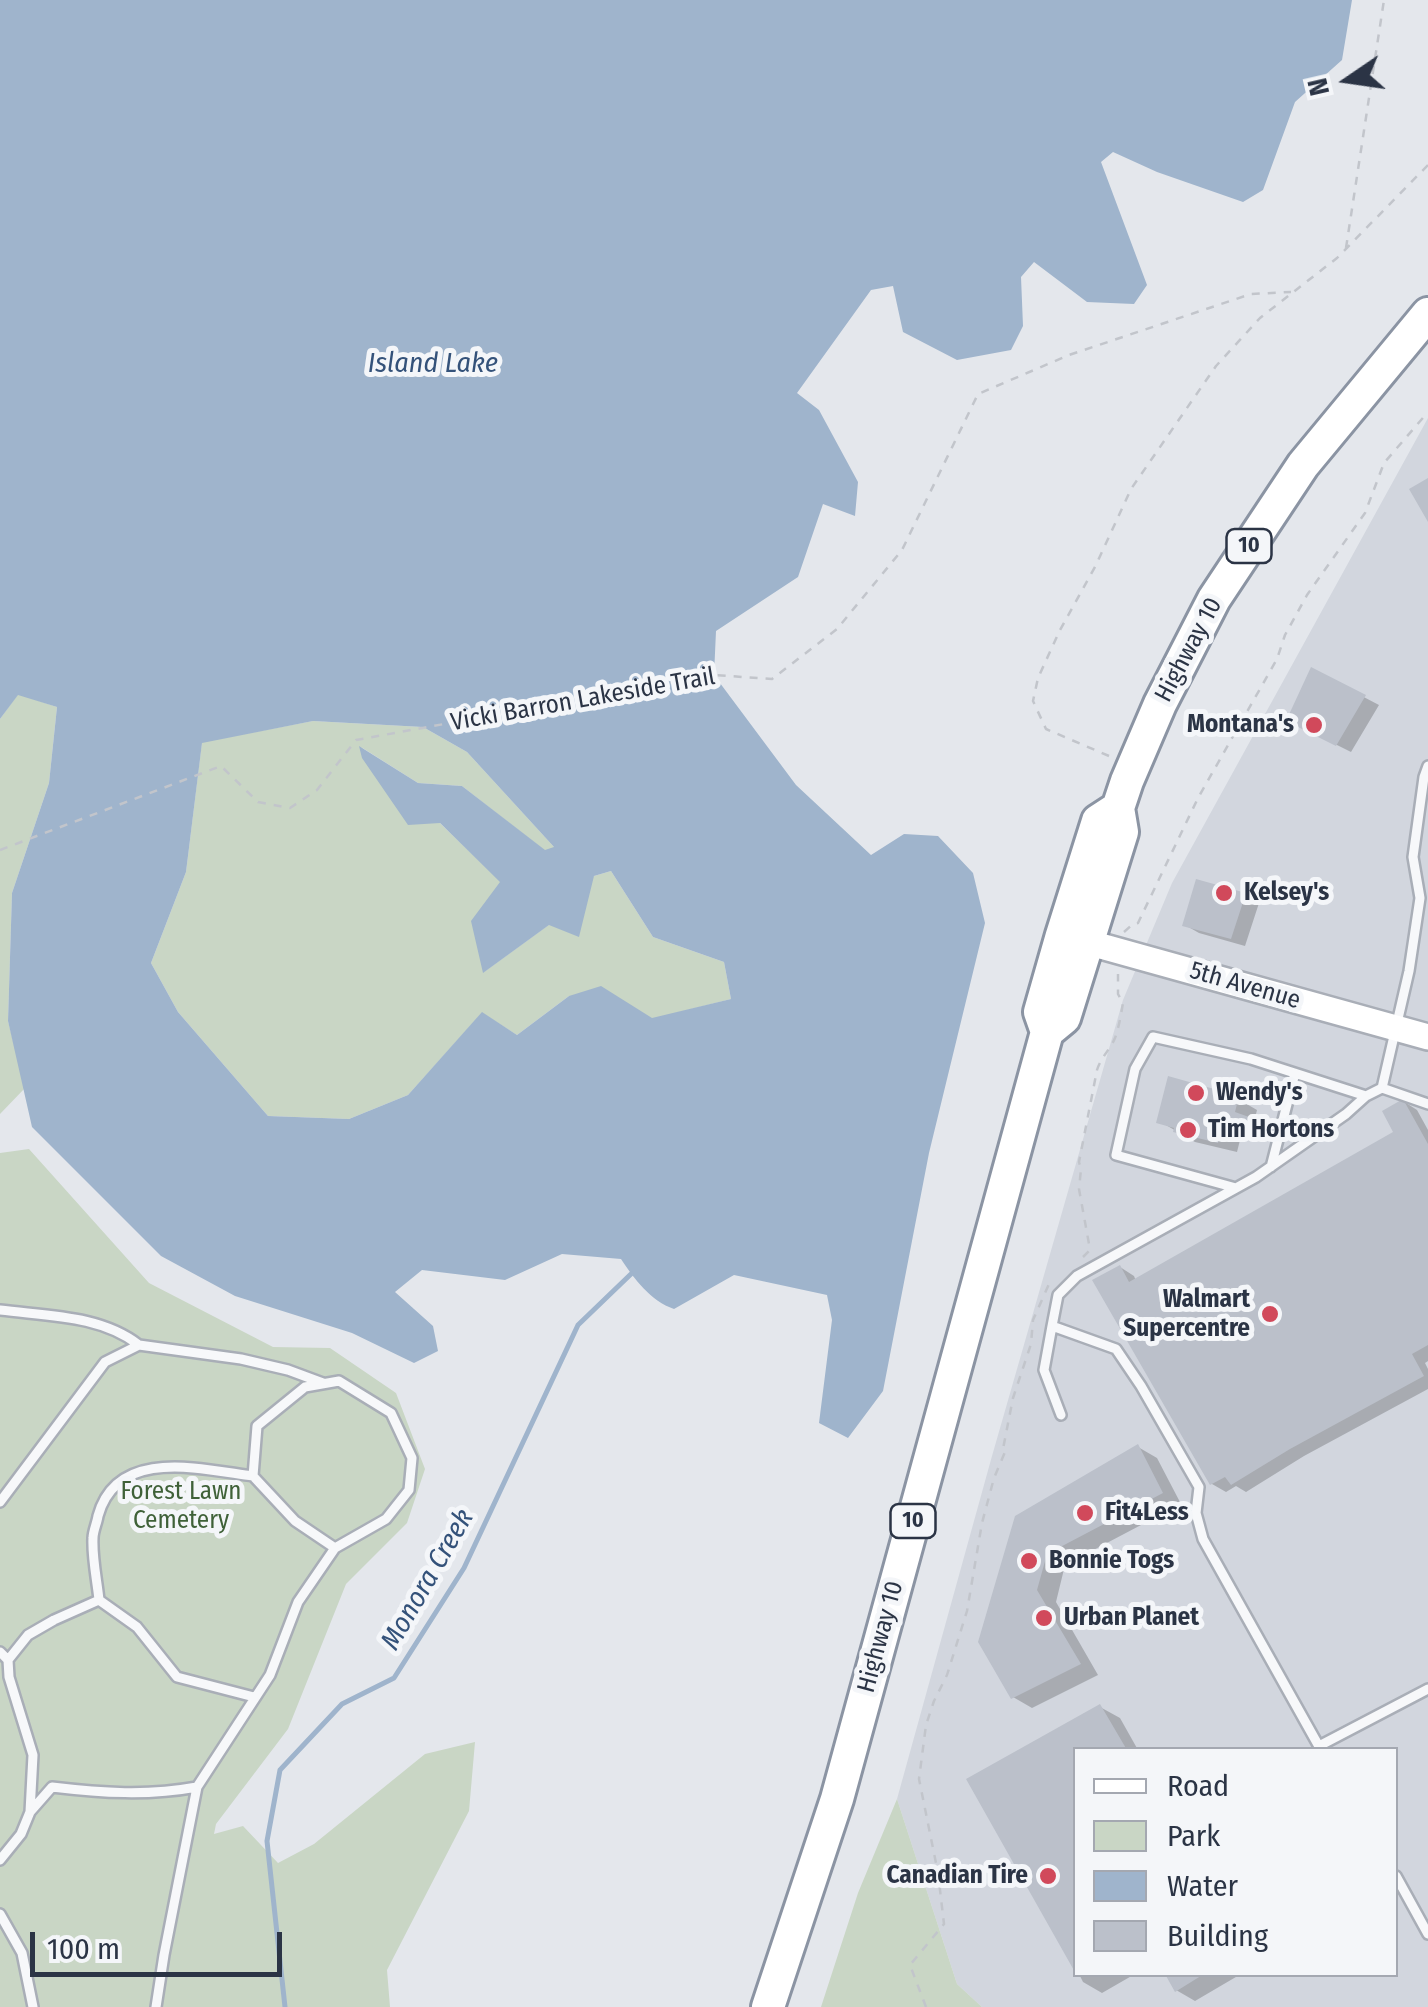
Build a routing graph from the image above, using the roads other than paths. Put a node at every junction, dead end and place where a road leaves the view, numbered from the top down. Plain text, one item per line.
1 (1428, 314) edge
2 (1428, 766) edge
3 (1074, 939) junction
4 (1396, 1028) junction
5 (1428, 1037) edge
6 (1295, 1074) junction
7 (1382, 1088) junction
8 (1366, 1096) junction
9 (1428, 1104) edge
10 (1271, 1167) junction
11 (1236, 1188) junction
12 (0, 1310) edge
13 (1052, 1326) junction
14 (138, 1345) junction
15 (324, 1383) junction
16 (1061, 1416) dead end
17 (253, 1476) junction
18 (0, 1502) edge
19 (335, 1548) junction
20 (98, 1600) junction
21 (4, 1656) edge
22 (1428, 1689) edge
23 (254, 1698) junction
24 (1319, 1747) edge
25 (1322, 1747) edge
26 (198, 1787) junction
27 (30, 1812) junction
28 (0, 1860) edge
29 (1398, 1880) edge
30 (0, 1914) edge
31 (1428, 1934) edge
32 (33, 2007) edge
33 (156, 2007) edge
34 (768, 2007) edge

1 - 3 highway, Highway 10 / 10
2 - 4 lane
3 - 4 street, 5th Avenue
3 - 34 highway, Highway 10 / 10
4 - 5 street, 5th Avenue
4 - 7 lane
6 - 8 lane
6 - 10 lane
6 - 11 lane
7 - 8 lane
7 - 9 lane
8 - 10 lane
10 - 11 lane
11 - 13 lane
12 - 14 lane
13 - 16 lane
13 - 24 lane
14 - 15 lane
14 - 18 lane
15 - 17 lane
15 - 19 lane
17 - 19 lane
17 - 20 lane
19 - 23 lane
20 - 21 lane
20 - 23 lane
21 - 27 lane
22 - 25 lane
23 - 26 lane
26 - 27 lane
26 - 33 lane
27 - 28 lane
29 - 31 lane
30 - 32 lane

